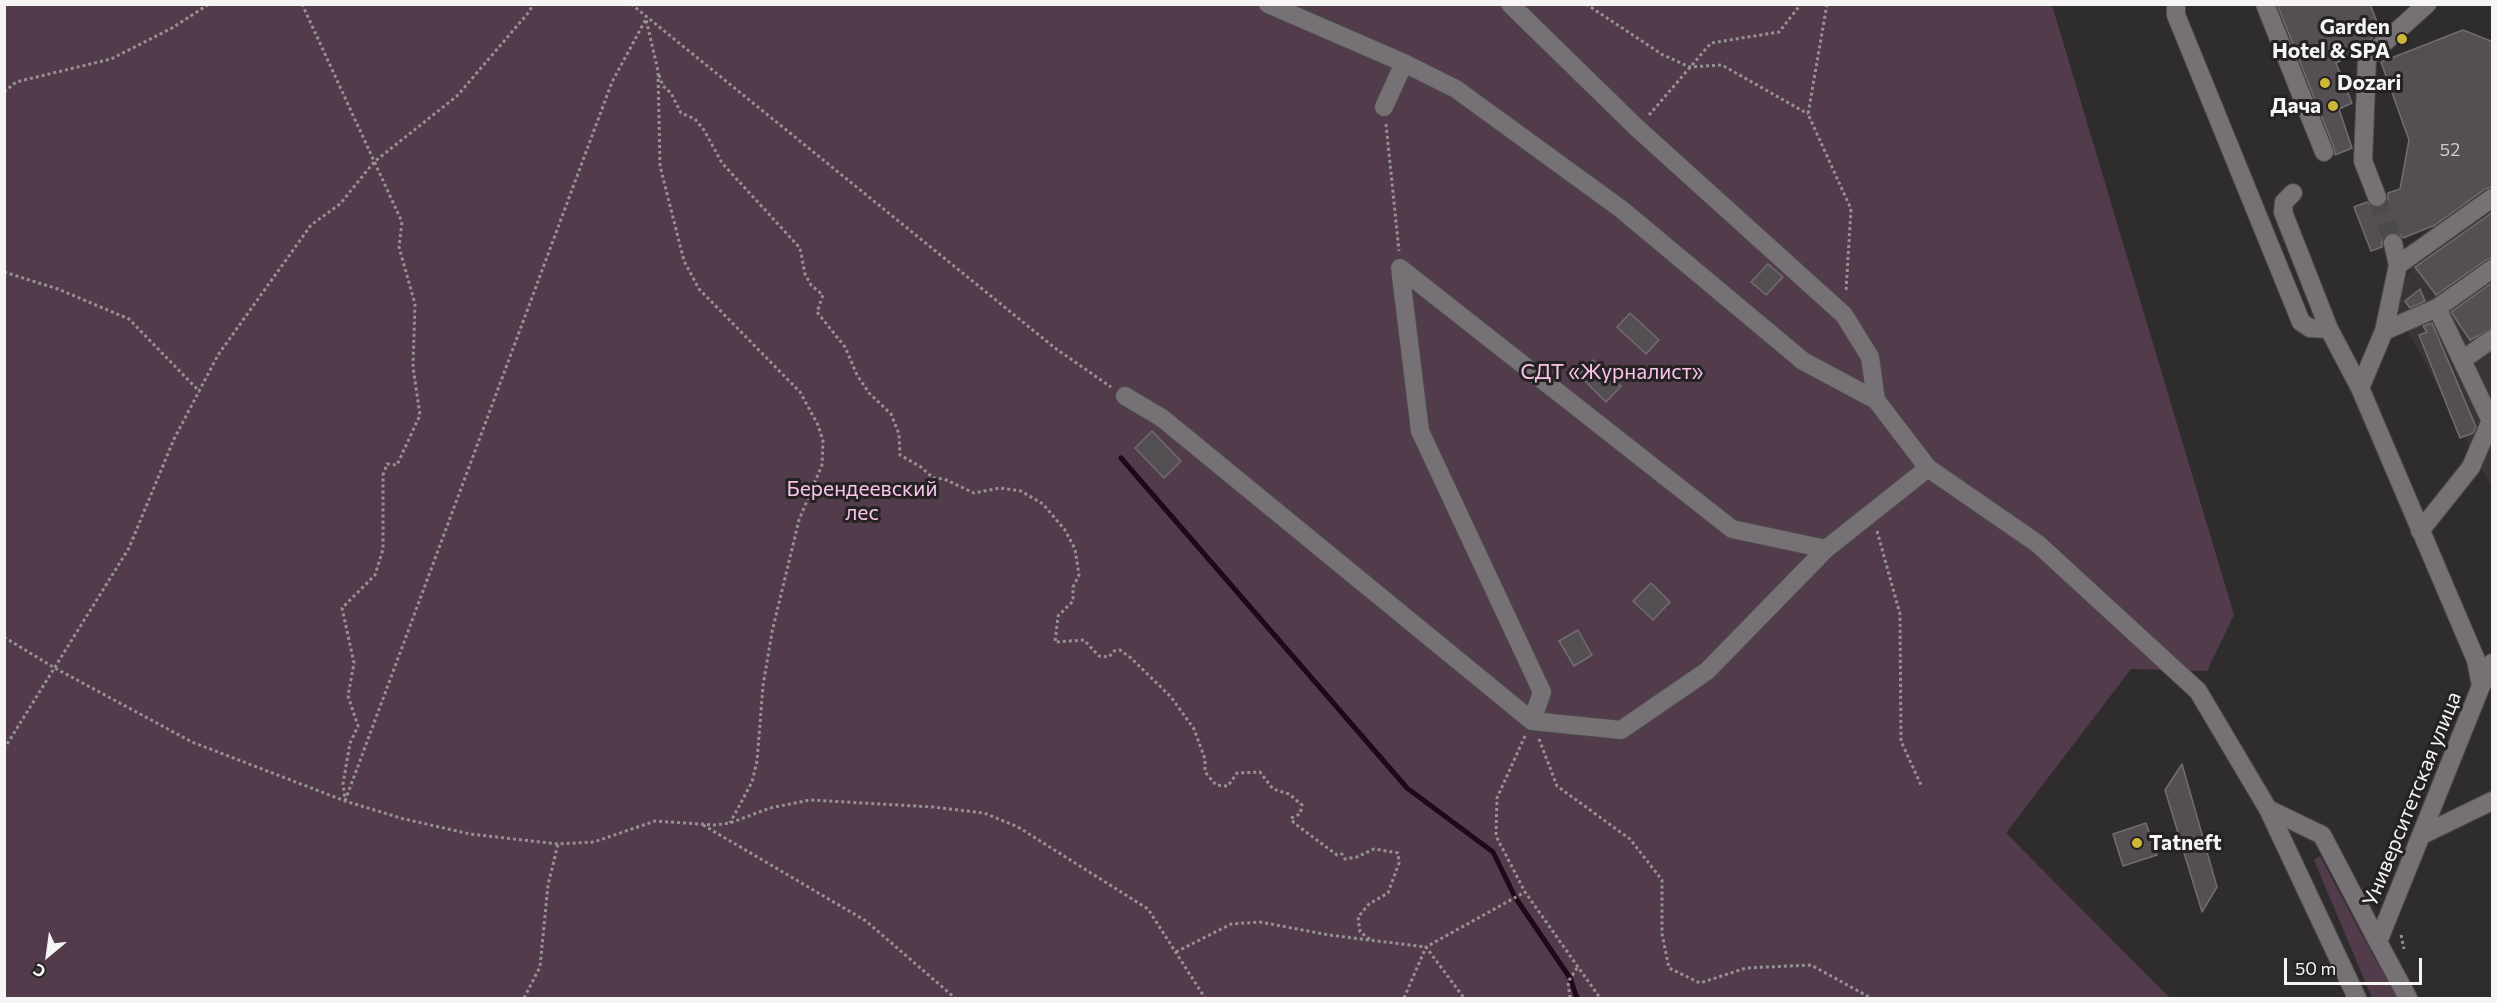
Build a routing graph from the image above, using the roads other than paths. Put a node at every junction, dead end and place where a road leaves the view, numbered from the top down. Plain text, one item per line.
1 (1268, 4) edge
2 (1510, 4) edge
3 (2176, 4) edge
4 (2265, 4) edge
5 (2427, 4) edge
6 (1404, 63) junction
7 (1384, 107) road end
8 (2324, 152) dead end
9 (2293, 193) dead end
10 (2377, 198) tunnel mouth
11 (2493, 198) edge
12 (2393, 243) tunnel mouth
13 (2398, 265) junction
14 (2493, 269) edge
15 (2437, 308) junction
16 (2329, 329) junction
17 (2384, 332) junction
18 (2493, 339) edge
19 (2462, 360) junction
20 (2360, 388) junction
21 (1125, 396) road end
22 (1876, 400) junction
23 (2492, 420) edge
24 (1928, 468) junction
25 (2420, 531) junction
26 (1826, 549) junction
27 (2489, 673) edge
28 (1532, 721) junction
29 (2493, 801) edge
30 (2268, 809) junction
31 (2422, 835) junction
32 (2378, 942) junction
33 (2357, 999) edge
34 (2408, 999) edge

1 - 6 street
2 - 22 street
3 - 16 street
4 - 8 street
5 - 10 street
6 - 7 street
6 - 22 street
9 - 16 street, Университетская улица
11 - 13 street
12 - 13 street
13 - 17 street
14 - 15 street
15 - 17 street
15 - 19 street
16 - 20 street, Университетская улица
17 - 20 street
18 - 19 street
19 - 23 street
20 - 25 street, Университетская улица
21 - 28 street
22 - 24 street
23 - 25 street
24 - 26 street
24 - 30 street
25 - 27 street, Университетская улица
26 - 28 street
26 - 28 street
27 - 31 street, Университетская улица
29 - 31 street
30 - 32 street
30 - 33 street
31 - 32 street, Университетская улица
32 - 34 street

